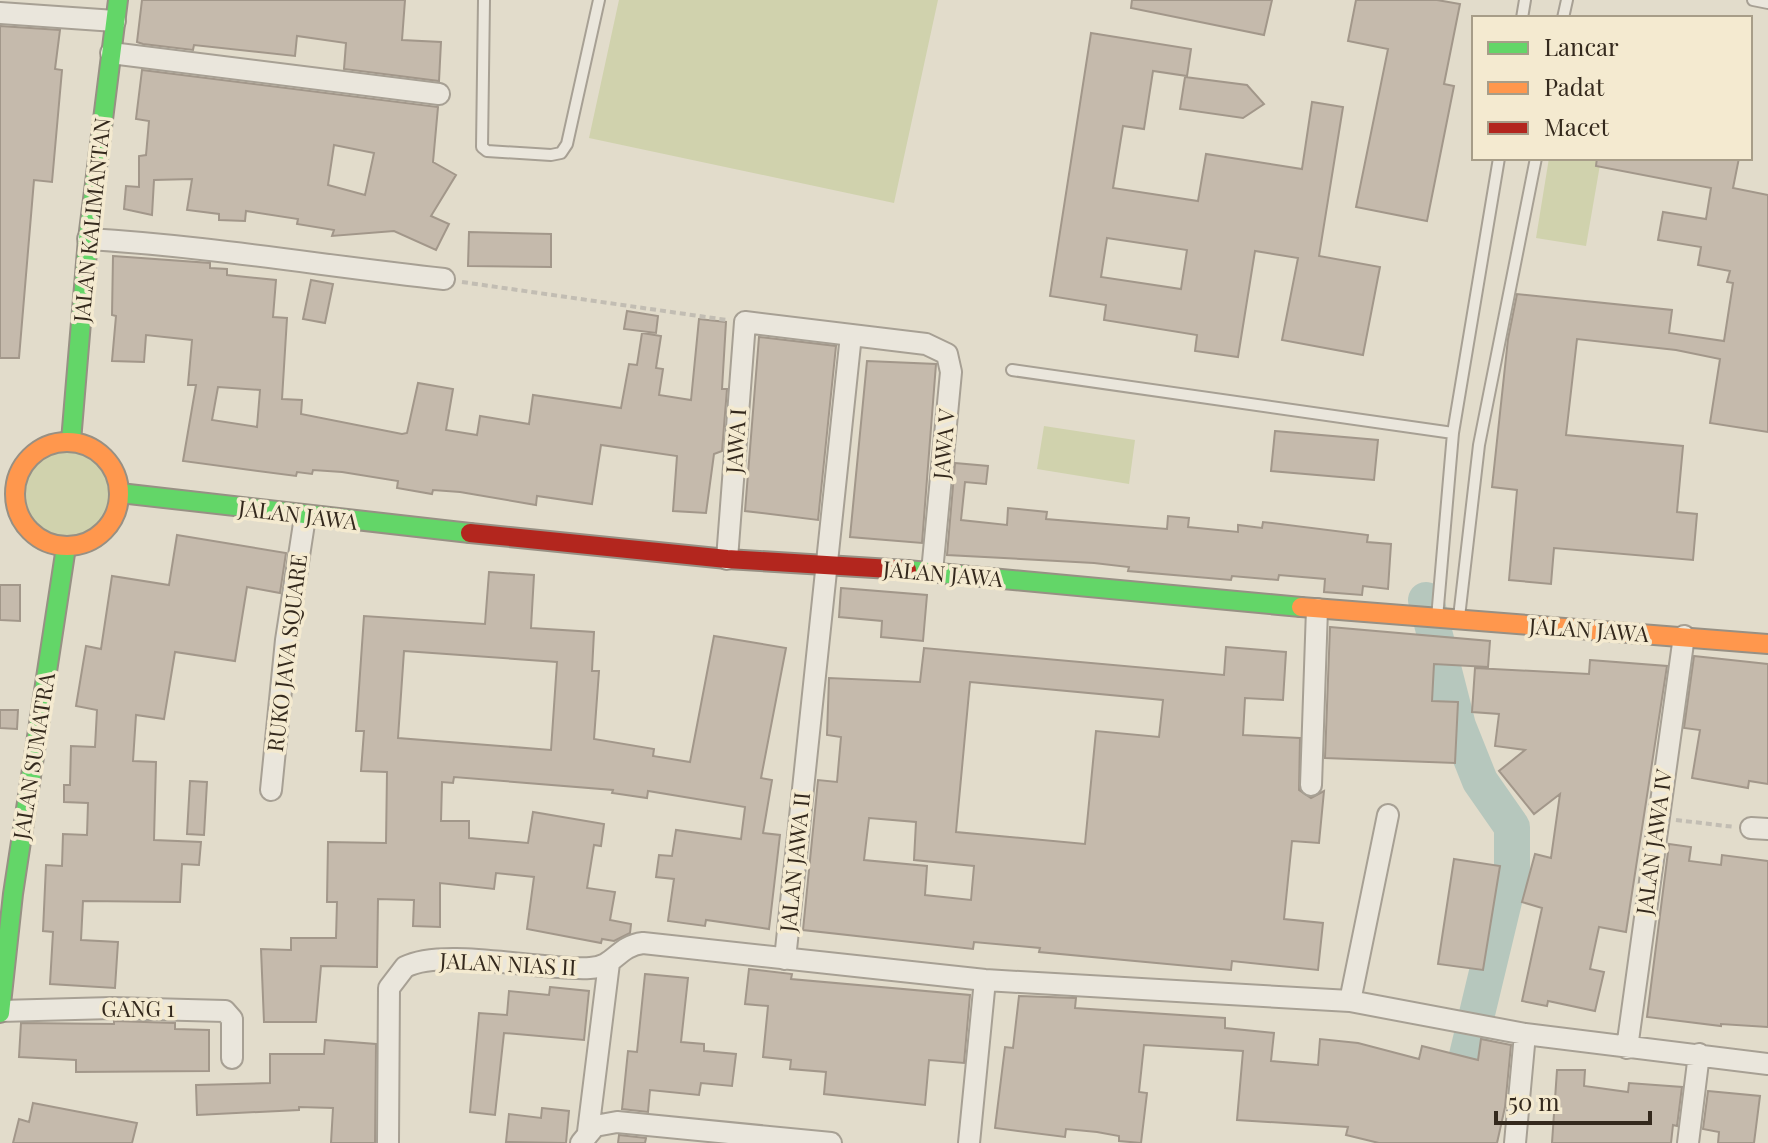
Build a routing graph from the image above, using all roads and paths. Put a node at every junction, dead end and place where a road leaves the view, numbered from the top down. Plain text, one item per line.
1 (484, 0) edge
2 (599, 0) edge
3 (1753, 0) edge
4 (1768, 3) edge
5 (117, 10) edge
6 (0, 13) edge
7 (111, 53) junction
8 (439, 94) dead end
9 (1499, 160) edge
10 (1536, 160) edge
11 (88, 239) junction
12 (444, 279) joint
13 (745, 322) junction
14 (851, 335) junction
15 (1012, 370) dead end
16 (1453, 433) junction
17 (71, 441) junction
18 (7, 487) edge
19 (120, 493) junction
20 (305, 517) junction
21 (66, 547) junction
22 (727, 559) junction
23 (826, 565) junction
24 (932, 572) junction
25 (1317, 609) junction
26 (1433, 620) junction
27 (1458, 622) junction
28 (1684, 636) junction
29 (1768, 644) edge
30 (1311, 785) dead end
31 (271, 790) dead end
32 (1388, 815) dead end
33 (1658, 817) junction
34 (1760, 829) edge
35 (785, 959) junction
36 (609, 963) junction
37 (985, 980) junction
38 (1350, 1001) junction
39 (0, 1012) edge
40 (1525, 1034) junction
41 (1627, 1048) junction
42 (1699, 1054) junction
43 (232, 1058) dead end
44 (1768, 1064) edge
45 (585, 1138) edge
46 (388, 1143) edge
47 (831, 1143) edge
48 (969, 1143) edge
49 (1515, 1143) edge
50 (1688, 1143) edge

1 - 2 lane
3 - 4 lane
5 - 6 street
5 - 7 main road, JALAN KALIMANTAN
7 - 8 street
7 - 11 main road, JALAN KALIMANTAN
9 - 16 lane
10 - 27 lane
11 - 12 street
11 - 17 main road, JALAN KALIMANTAN
12 - 13 path
13 - 14 street
13 - 22 street, JAWA I
14 - 23 street, JALAN JAWA II
14 - 24 street, JAWA V
15 - 16 lane
16 - 26 lane
17 - 18 main road
17 - 19 main road
18 - 21 main road
19 - 20 main road, JALAN JAWA
19 - 21 main road
20 - 22 main road, JALAN JAWA
20 - 31 street, RUKO JAVA SQUARE
21 - 39 main road, JALAN SUMATRA
22 - 23 main road, JALAN JAWA
23 - 24 main road, JALAN JAWA
23 - 35 street, JALAN JAWA II
24 - 25 main road, JALAN JAWA
25 - 26 main road, JALAN JAWA
25 - 30 street
26 - 27 main road, JALAN JAWA
27 - 28 main road, JALAN JAWA
28 - 29 main road, JALAN JAWA
28 - 33 street, JALAN JAWA IV
32 - 38 street
33 - 34 path
33 - 41 street, JALAN JAWA IV
35 - 36 street, JALAN NIAS II
35 - 37 street, JALAN JAWA II
36 - 45 street
36 - 46 street, JALAN NIAS II
37 - 38 street, JALAN JAWA II
37 - 48 street
38 - 40 street, JALAN JAWA II
39 - 43 street, GANG 1
40 - 41 street, JALAN JAWA II
40 - 49 street
41 - 42 street, JALAN JAWA II
42 - 44 street, JALAN JAWA II
42 - 50 street
45 - 47 street

